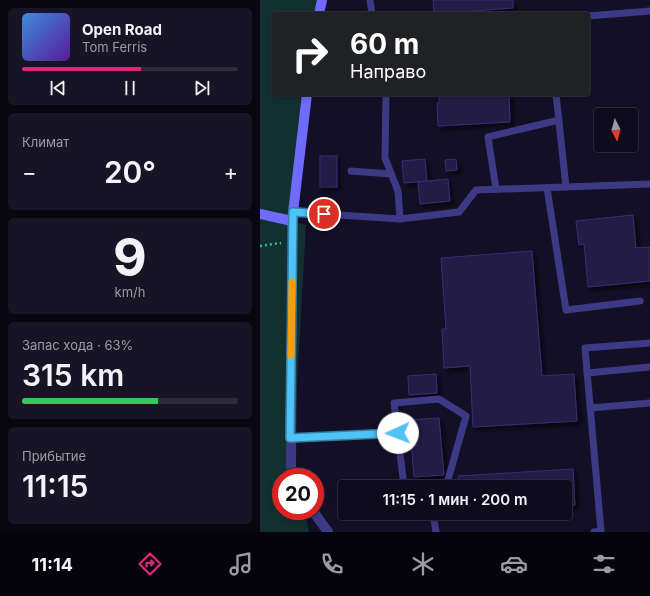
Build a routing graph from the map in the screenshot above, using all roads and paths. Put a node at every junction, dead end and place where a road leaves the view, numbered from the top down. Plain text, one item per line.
1 (322, 0) edge
2 (370, 0) edge
3 (650, 11) edge
4 (319, 12) edge
5 (372, 12) edge
6 (590, 16) edge
7 (307, 96) edge
8 (386, 96) edge
9 (556, 96) edge
10 (559, 120) junction
11 (351, 171) dead end
12 (391, 174) junction
13 (650, 184) edge
14 (566, 187) junction
15 (547, 188) junction
16 (496, 189) junction
17 (260, 214) edge
18 (293, 216) junction
19 (400, 219) junction
20 (292, 242) junction
21 (260, 246) edge
22 (640, 301) dead end
23 (650, 343) edge
24 (650, 367) edge
25 (588, 373) junction
26 (650, 403) edge
27 (590, 408) junction
28 (398, 433) junction
29 (290, 438) junction
30 (291, 468) edge
31 (403, 480) edge
32 (448, 480) edge
33 (319, 520) edge
34 (434, 520) edge
35 (328, 532) edge
36 (436, 532) edge
37 (599, 532) edge

1 - 4 street
2 - 5 lane
3 - 6 lane
7 - 18 street
8 - 12 lane
9 - 10 lane
10 - 14 lane
10 - 16 lane
11 - 12 lane
12 - 19 lane
13 - 14 lane
14 - 15 lane
15 - 16 lane
15 - 22 lane
16 - 19 lane
17 - 18 street
18 - 19 lane
18 - 20 street
20 - 21 path
20 - 29 street
23 - 25 lane
24 - 25 lane
25 - 27 lane
26 - 27 lane
27 - 37 lane
28 - 29 lane
28 - 31 lane
28 - 32 lane
29 - 30 street
33 - 35 street
34 - 36 lane

